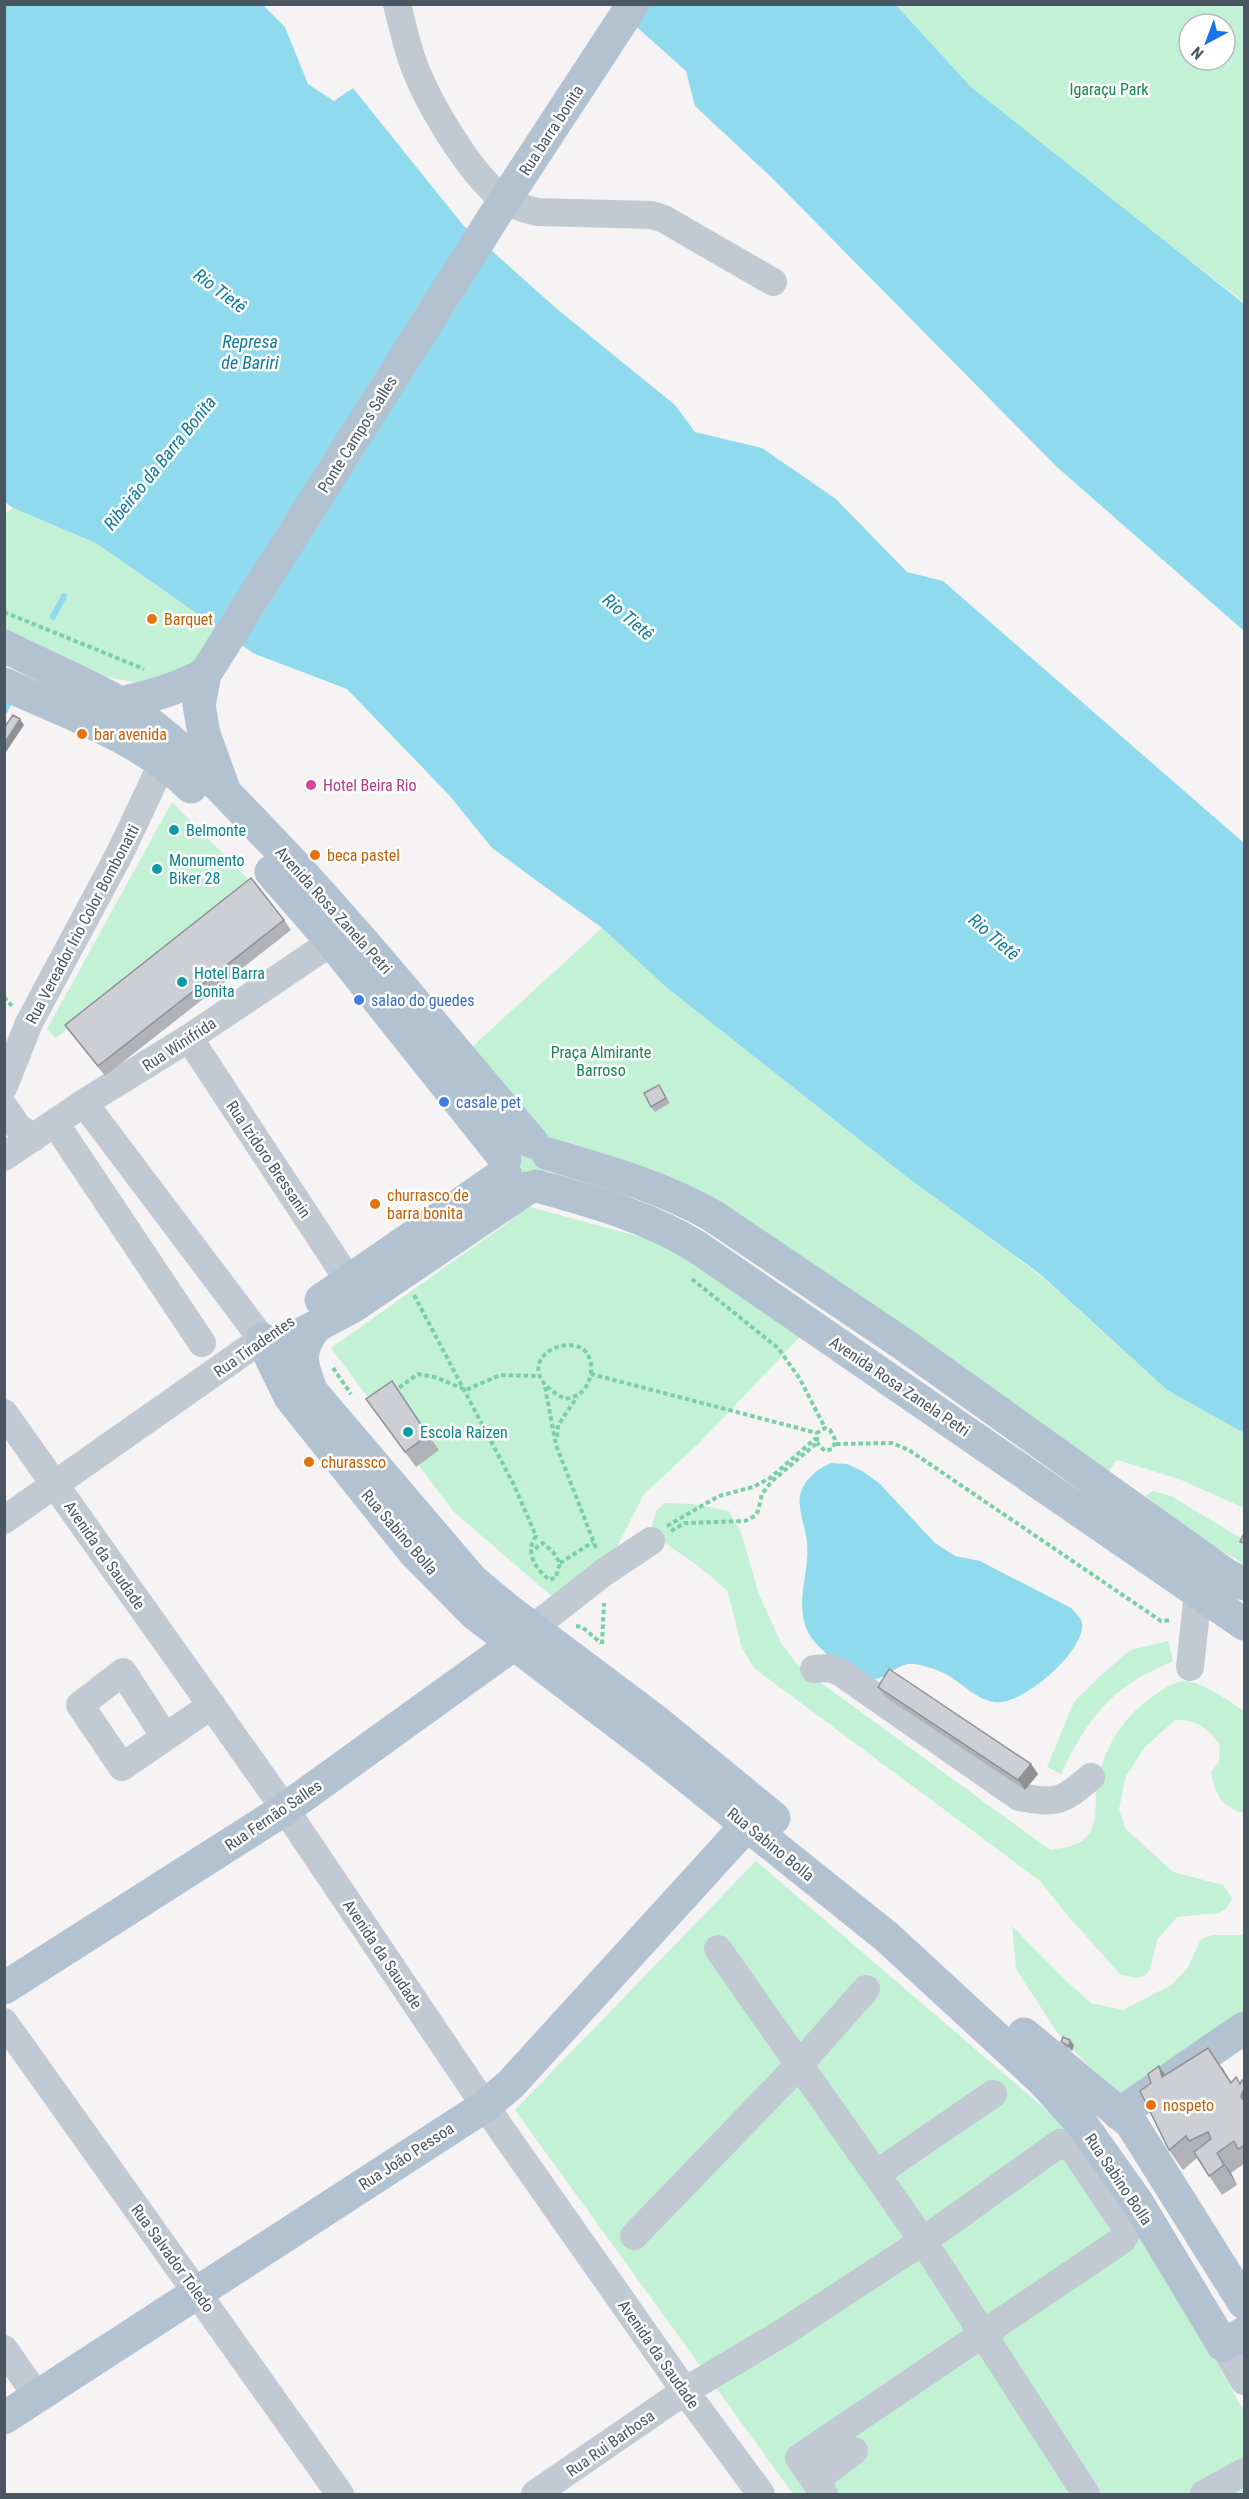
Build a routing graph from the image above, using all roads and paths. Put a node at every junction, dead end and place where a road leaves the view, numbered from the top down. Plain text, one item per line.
1 (397, 4) edge
2 (633, 4) edge
3 (499, 209) junction
4 (773, 282) dead end
5 (4, 612) edge
6 (25, 656) edge
7 (213, 662) junction
8 (149, 671) dead end
9 (15, 688) edge
10 (120, 703) junction
11 (162, 764) junction
12 (225, 792) junction
13 (342, 935) junction
14 (189, 1038) junction
15 (4, 1086) edge
16 (84, 1103) junction
17 (4, 1107) edge
18 (44, 1130) junction
19 (540, 1148) junction
20 (4, 1157) edge
21 (519, 1177) junction
22 (402, 1274) junction
23 (686, 1274) dead end
24 (349, 1281) junction
25 (314, 1329) junction
26 (262, 1339) junction
27 (202, 1343) dead end
28 (327, 1360) dead end
29 (591, 1374) junction
30 (540, 1376) junction
31 (545, 1387) junction
32 (466, 1390) junction
33 (391, 1393) edge
34 (352, 1395) dead end
35 (578, 1397) junction
36 (4, 1413) edge
37 (825, 1428) junction
38 (817, 1435) junction
39 (817, 1443) junction
40 (836, 1444) junction
41 (556, 1445) junction
42 (56, 1484) junction
43 (1108, 1489) junction
44 (1089, 1516) junction
45 (4, 1520) edge
46 (536, 1536) junction
47 (655, 1536) junction
48 (593, 1542) junction
49 (543, 1543) junction
50 (530, 1552) junction
51 (560, 1563) junction
52 (603, 1573) junction
53 (1245, 1584) edge
54 (1196, 1605) junction
55 (1245, 1624) edge
56 (530, 1631) junction
57 (602, 1644) dead end
58 (1190, 1667) dead end
59 (814, 1669) dead end
60 (212, 1705) junction
61 (165, 1737) dead end
62 (1091, 1777) dead end
63 (285, 1809) junction
64 (747, 1825) junction
65 (718, 1949) dead end
66 (4, 1988) edge
67 (866, 1989) dead end
68 (4, 2022) edge
69 (1242, 2035) edge
70 (799, 2065) junction
71 (993, 2094) dead end
72 (485, 2106) junction
73 (1072, 2113) junction
74 (1120, 2114) junction
75 (1104, 2155) junction
76 (876, 2174) junction
77 (634, 2236) dead end
78 (922, 2241) junction
79 (197, 2291) junction
80 (1243, 2300) edge
81 (983, 2335) junction
82 (1234, 2339) edge
83 (4, 2349) edge
84 (1245, 2382) edge
85 (685, 2391) junction
86 (37, 2396) junction
87 (4, 2418) edge
88 (854, 2451) dead end
89 (1245, 2472) edge
90 (820, 2487) edge
91 (340, 2494) edge
92 (535, 2494) edge
93 (761, 2494) edge
94 (1086, 2494) edge
95 (1204, 2494) edge

1 - 3 street
2 - 3 main road, Rua barra bonita
3 - 4 street
3 - 7 main road, Ponte Campos Salles
5 - 8 path
6 - 10 main road, Avenida Rosa Zanela Petri
7 - 10 main road
7 - 12 main road
9 - 11 main road, Avenida Rosa Zanela Petri
10 - 12 main road, Avenida Rosa Zanela Petri
11 - 13 main road, Avenida Rosa Zanela Petri
11 - 15 street, Rua Vereador Irio Color Bombonatti
12 - 13 main road, Avenida Rosa Zanela Petri
13 - 14 street, Rua Winifrida
13 - 19 main road, Avenida Rosa Zanela Petri
13 - 21 main road, Avenida Rosa Zanela Petri
14 - 16 street, Rua Winifrida
14 - 24 street, Rua Izidoro Bressanin
16 - 18 street, Rua Winifrida
16 - 26 street, Rua Sabino Bolla
17 - 18 street
18 - 20 street, Rua Winifrida
18 - 27 street
19 - 21 main road
19 - 43 main road, Avenida Rosa Zanela Petri
21 - 22 main road, Rua Tiradentes
21 - 24 main road, Rua Tiradentes
21 - 44 main road, Avenida Rosa Zanela Petri
22 - 25 main road, Rua Tiradentes
22 - 32 path
23 - 37 path
24 - 26 main road, Rua Tiradentes
25 - 26 main road
25 - 56 main road, Rua Sabino Bolla
26 - 42 street, Rua Tiradentes
26 - 56 main road, Rua Sabino Bolla
28 - 34 path
29 - 30 path
29 - 35 path
29 - 38 path
30 - 31 path
30 - 32 path
31 - 35 path
31 - 41 path
32 - 33 path
32 - 46 path
35 - 41 path
36 - 42 street, Avenida da Saudade
37 - 38 path
37 - 40 path
38 - 39 path
38 - 47 path
39 - 40 path
39 - 47 path
40 - 54 path
41 - 48 path
42 - 45 street, Rua Tiradentes
42 - 60 street, Avenida da Saudade
43 - 44 main road
43 - 53 main road, Avenida Rosa Zanela Petri
44 - 54 main road, Avenida Rosa Zanela Petri
46 - 49 path
46 - 50 path
47 - 52 street
48 - 51 path
48 - 52 path
49 - 50 path
49 - 51 path
50 - 51 path
52 - 56 street
52 - 57 path
54 - 55 main road, Avenida Rosa Zanela Petri
54 - 58 street
56 - 63 main road, Rua Fernão Salles
56 - 64 main road, Rua Sabino Bolla
56 - 74 main road, Rua Sabino Bolla
59 - 62 street
60 - 61 street
60 - 63 street, Avenida da Saudade
63 - 66 main road, Rua Fernão Salles
63 - 72 street, Avenida da Saudade
64 - 72 main road, Rua João Pessoa
64 - 73 main road, Rua Sabino Bolla
65 - 70 street
67 - 70 street
68 - 79 street, Rua Salvador Toledo
69 - 74 main road
70 - 76 street
70 - 77 street
71 - 76 street
72 - 79 main road, Rua João Pessoa
72 - 85 street, Avenida da Saudade
73 - 74 main road
73 - 75 main road, Rua Sabino Bolla
74 - 75 main road
74 - 80 main road, Rua Sabino Bolla
75 - 82 main road, Rua Sabino Bolla
76 - 78 street
78 - 81 street
78 - 81 street, Rua Rui Barbosa
78 - 85 street, Rua Rui Barbosa
79 - 86 main road, Rua João Pessoa
79 - 91 street, Rua Salvador Toledo
81 - 90 street
81 - 94 street
82 - 84 street, Rua Sabino Bolla
83 - 86 street
85 - 92 street, Rua Rui Barbosa
85 - 93 street, Avenida da Saudade
86 - 87 main road, Rua João Pessoa
88 - 90 street
89 - 95 street

